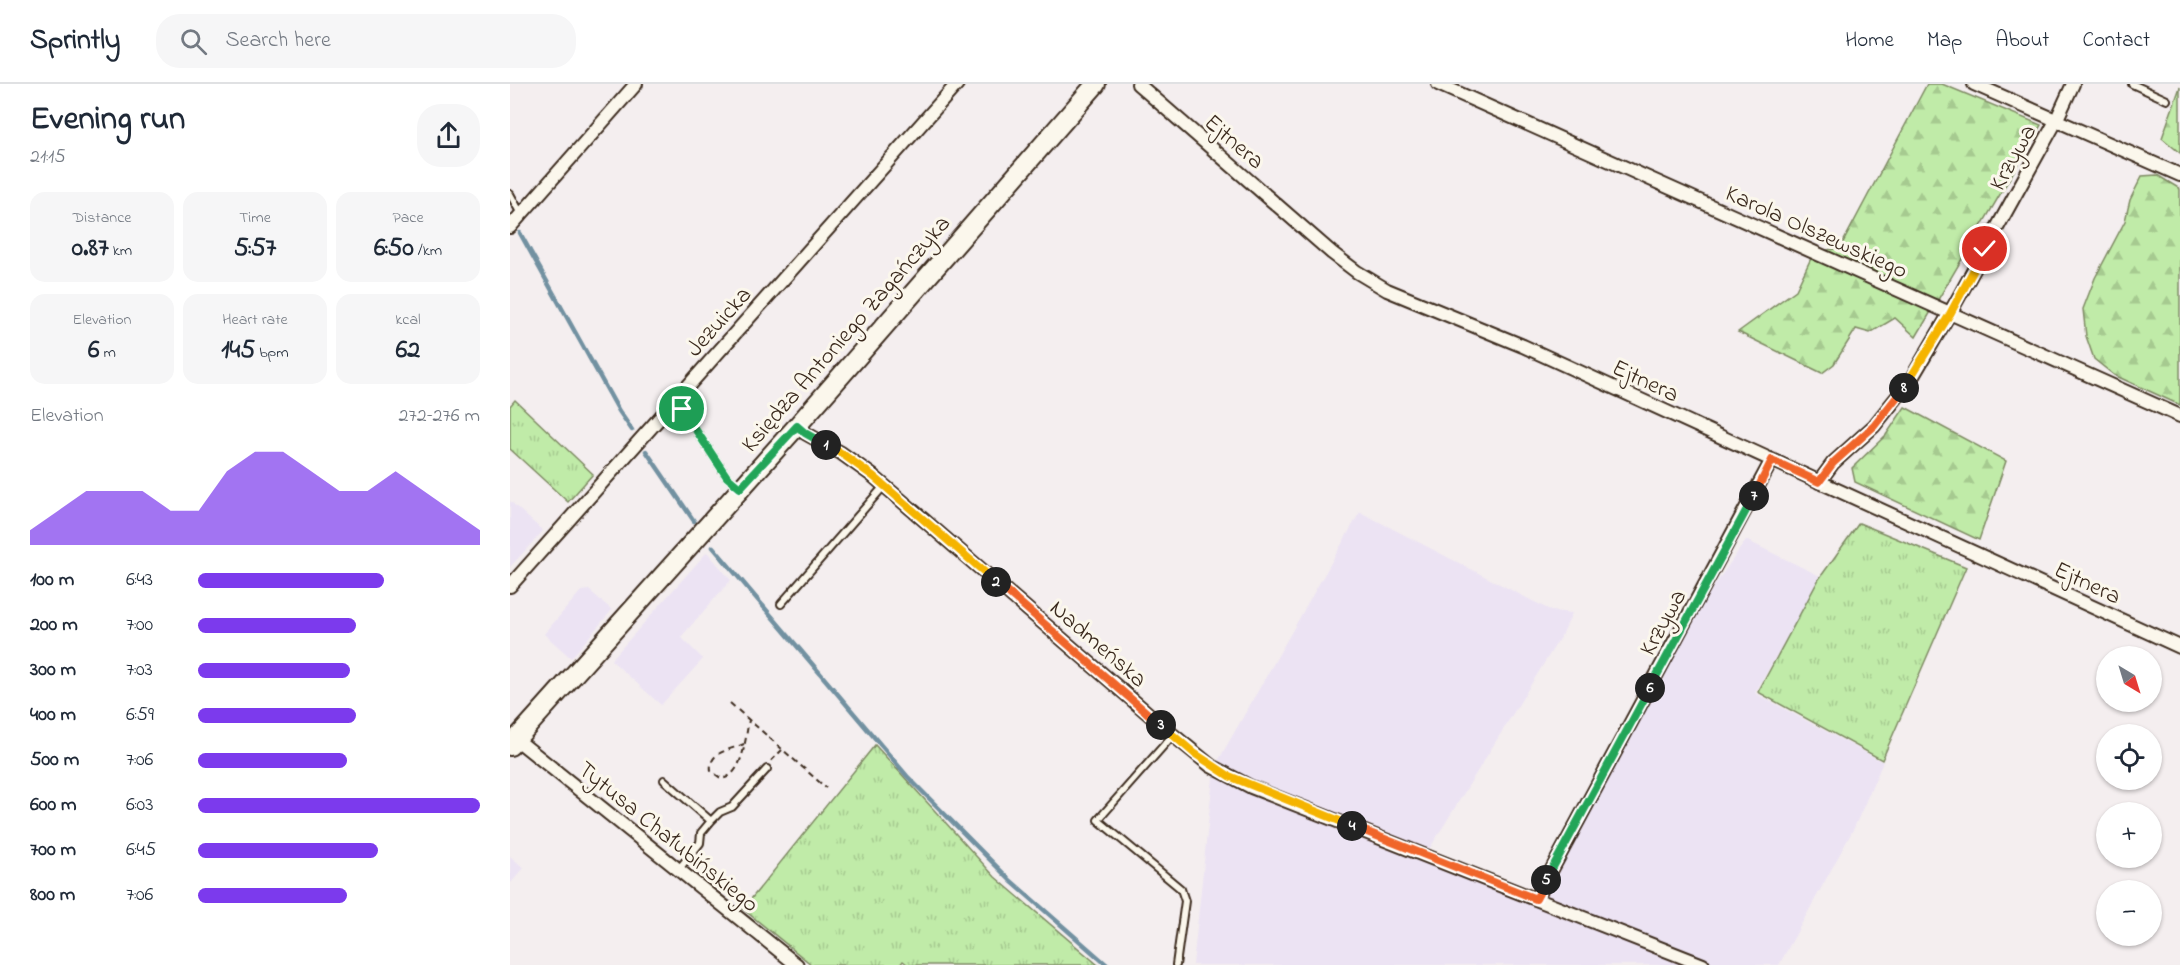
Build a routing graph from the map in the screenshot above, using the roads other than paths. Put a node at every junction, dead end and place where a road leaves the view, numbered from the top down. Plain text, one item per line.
1 (636, 84) edge
2 (957, 84) edge
3 (1096, 84) edge
4 (1138, 84) edge
5 (1438, 84) edge
6 (1974, 84) edge
7 (2073, 84) edge
8 (2132, 84) edge
9 (2167, 100) dead end
10 (2056, 121) junction
11 (2180, 175) edge
12 (510, 194) edge
13 (521, 213) junction
14 (510, 227) edge
15 (1950, 314) junction
16 (674, 402) junction
17 (2180, 417) edge
18 (797, 426) junction
19 (1772, 460) junction
20 (1819, 482) junction
21 (884, 485) junction
22 (740, 488) junction
23 (510, 586) edge
24 (781, 604) dead end
25 (2180, 647) edge
26 (1173, 735) junction
27 (513, 743) edge
28 (767, 768) road end
29 (664, 780) dead end
30 (711, 821) junction
31 (678, 870) junction
32 (1536, 899) junction
33 (797, 965) edge
34 (1176, 965) edge
35 (1703, 965) edge

1 - 13 street
2 - 16 street, Jezuicka
3 - 18 street, Księdza Antoniego Zagańczyka
4 - 19 street, Ejtnera
5 - 15 street, Karola Olszewskiego
6 - 10 street
7 - 10 street, Krzywa
8 - 9 lane
10 - 11 street
10 - 15 street, Krzywa
12 - 13 lane
13 - 14 street
15 - 17 street, Karola Olszewskiego
15 - 20 street, Krzywa
16 - 22 lane
16 - 23 street, Jezuicka
18 - 21 street, Nadmeńska
18 - 22 street, Księdza Antoniego Zagańczyka
19 - 20 street, Ejtnera
19 - 32 street, Krzywa
20 - 25 street, Ejtnera
21 - 24 lane
21 - 26 street, Nadmeńska
22 - 27 street, Księdza Antoniego Zagańczyka
26 - 32 street, Nadmeńska
26 - 34 lane
27 - 31 street, Tytusa Chałubińskiego
28 - 30 lane
29 - 30 lane
30 - 31 lane
31 - 33 street, Tytusa Chałubińskiego
32 - 35 street, Nadmeńska

